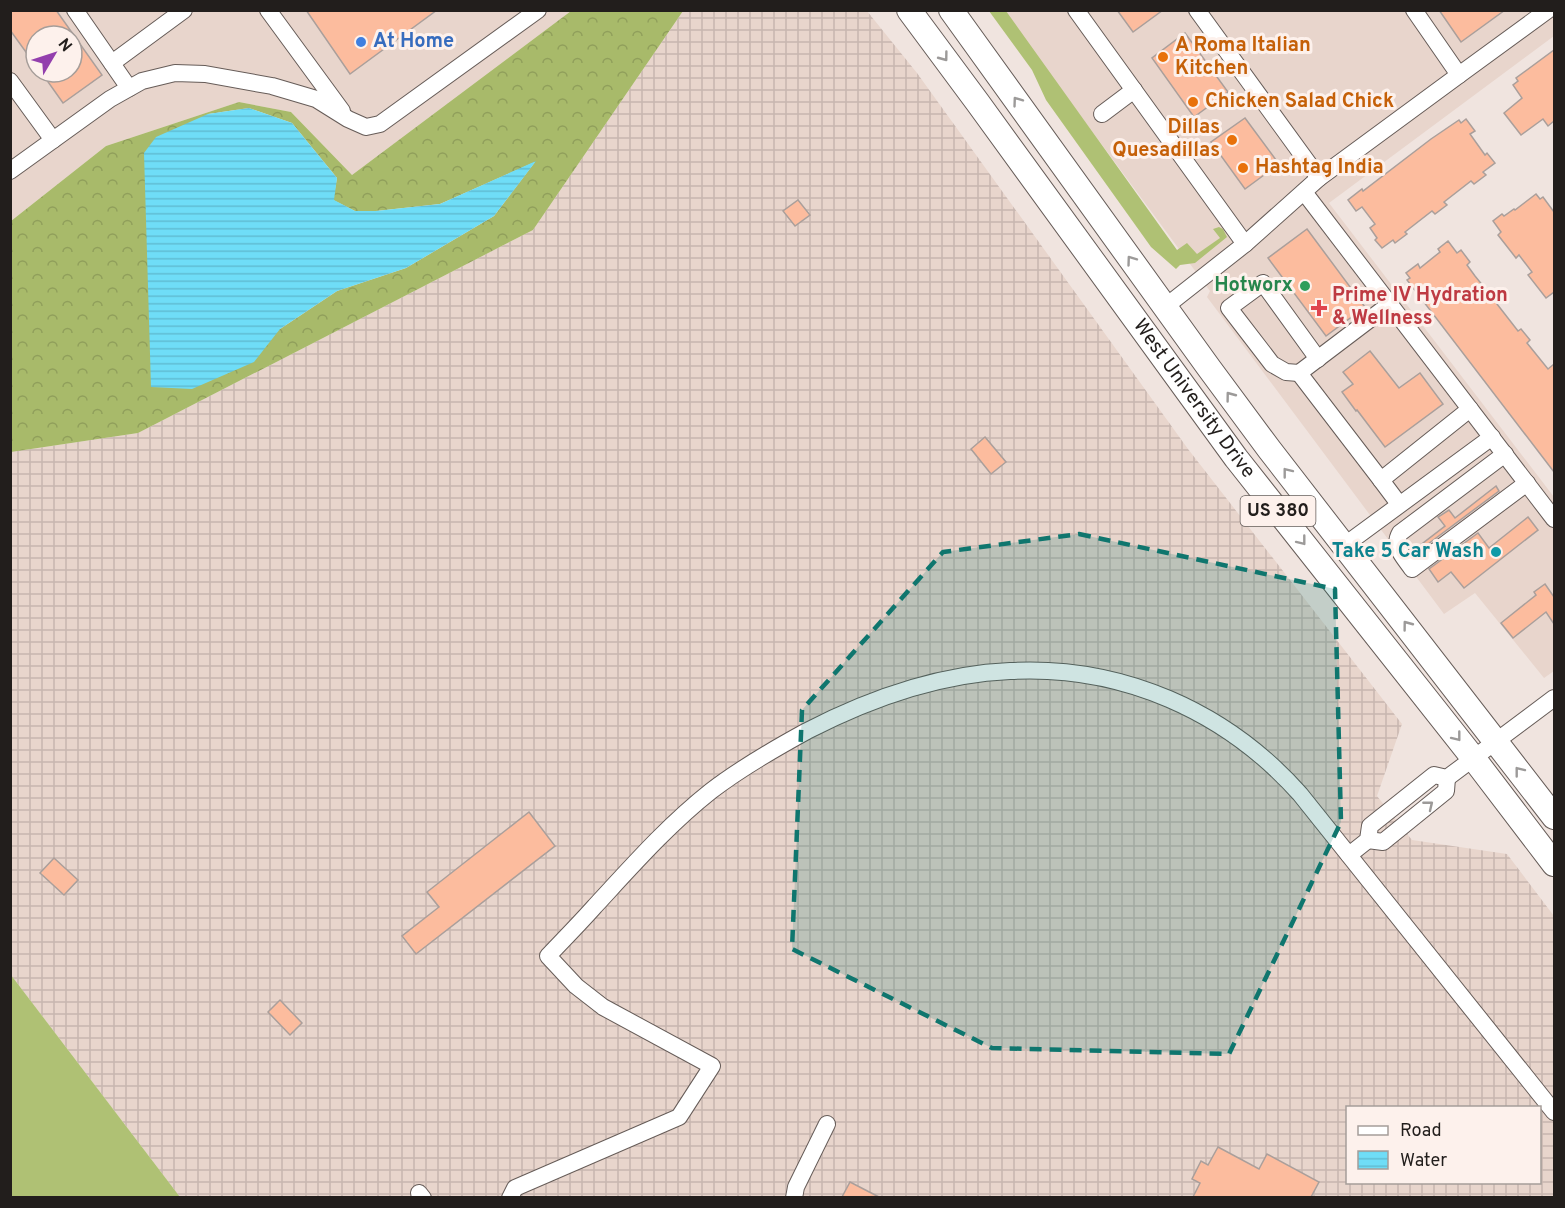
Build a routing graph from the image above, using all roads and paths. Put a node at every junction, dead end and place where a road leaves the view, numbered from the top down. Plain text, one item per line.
1 (75, 10) edge
2 (184, 10) edge
3 (268, 10) edge
4 (538, 10) edge
5 (909, 10) edge
6 (951, 10) edge
7 (1076, 10) edge
8 (1197, 10) edge
9 (1414, 10) edge
10 (1548, 10) edge
11 (112, 63) junction
12 (1459, 75) junction
13 (10, 81) edge
14 (129, 88) junction
15 (1134, 90) junction
16 (1102, 114) dead end
17 (348, 119) junction
18 (53, 140) junction
19 (1015, 154) junction
20 (10, 171) edge
21 (1319, 178) junction
22 (1304, 192) junction
23 (1245, 244) junction
24 (1390, 303) junction
25 (1165, 307) junction
26 (1140, 327) junction
27 (1318, 359) junction
28 (1299, 373) junction
29 (1470, 409) junction
30 (1492, 437) junction
31 (1505, 454) junction
32 (1381, 480) junction
33 (1527, 483) junction
34 (1399, 504) junction
35 (1554, 519) edge
36 (1345, 545) junction
37 (1554, 698) edge
38 (1496, 742) junction
39 (1474, 759) junction
40 (1554, 817) edge
41 (1349, 855) junction
42 (1554, 864) edge
43 (1554, 1112) edge
44 (826, 1124) dead end
45 (510, 1197) edge
46 (794, 1197) edge

1 - 11 street
2 - 11 street
3 - 17 street
4 - 17 street
5 -> 19 highway, West University Drive / US 380
25 -> 6 highway, West University Drive / US 380
7 - 15 street
8 - 21 street
9 - 12 street
10 - 12 street
11 - 14 street
12 - 21 street
13 - 18 street
14 - 17 street
14 - 18 street
15 - 16 street
15 - 23 street
18 - 20 street
19 - 25 highway
19 - 26 highway, West University Drive / US 380
21 - 22 street
22 - 23 street
22 - 24 street
23 - 25 street
24 - 27 street
24 - 29 street
25 - 26 highway
36 -> 25 highway, West University Drive / US 380
26 -> 39 highway, West University Drive / US 380
27 - 28 street
27 - 28 street
28 - 32 street
29 - 30 street
29 - 32 street
30 - 31 street
30 - 34 street
31 - 33 street
31 - 33 street
32 - 34 street
33 - 35 street
34 - 36 street
38 -> 36 highway, West University Drive / US 380
37 - 38 street
38 - 39 street
40 -> 38 highway, West University Drive / US 380
39 - 41 street
39 - 42 highway, West University Drive / US 380
41 - 43 street
41 - 45 street
44 - 46 street

